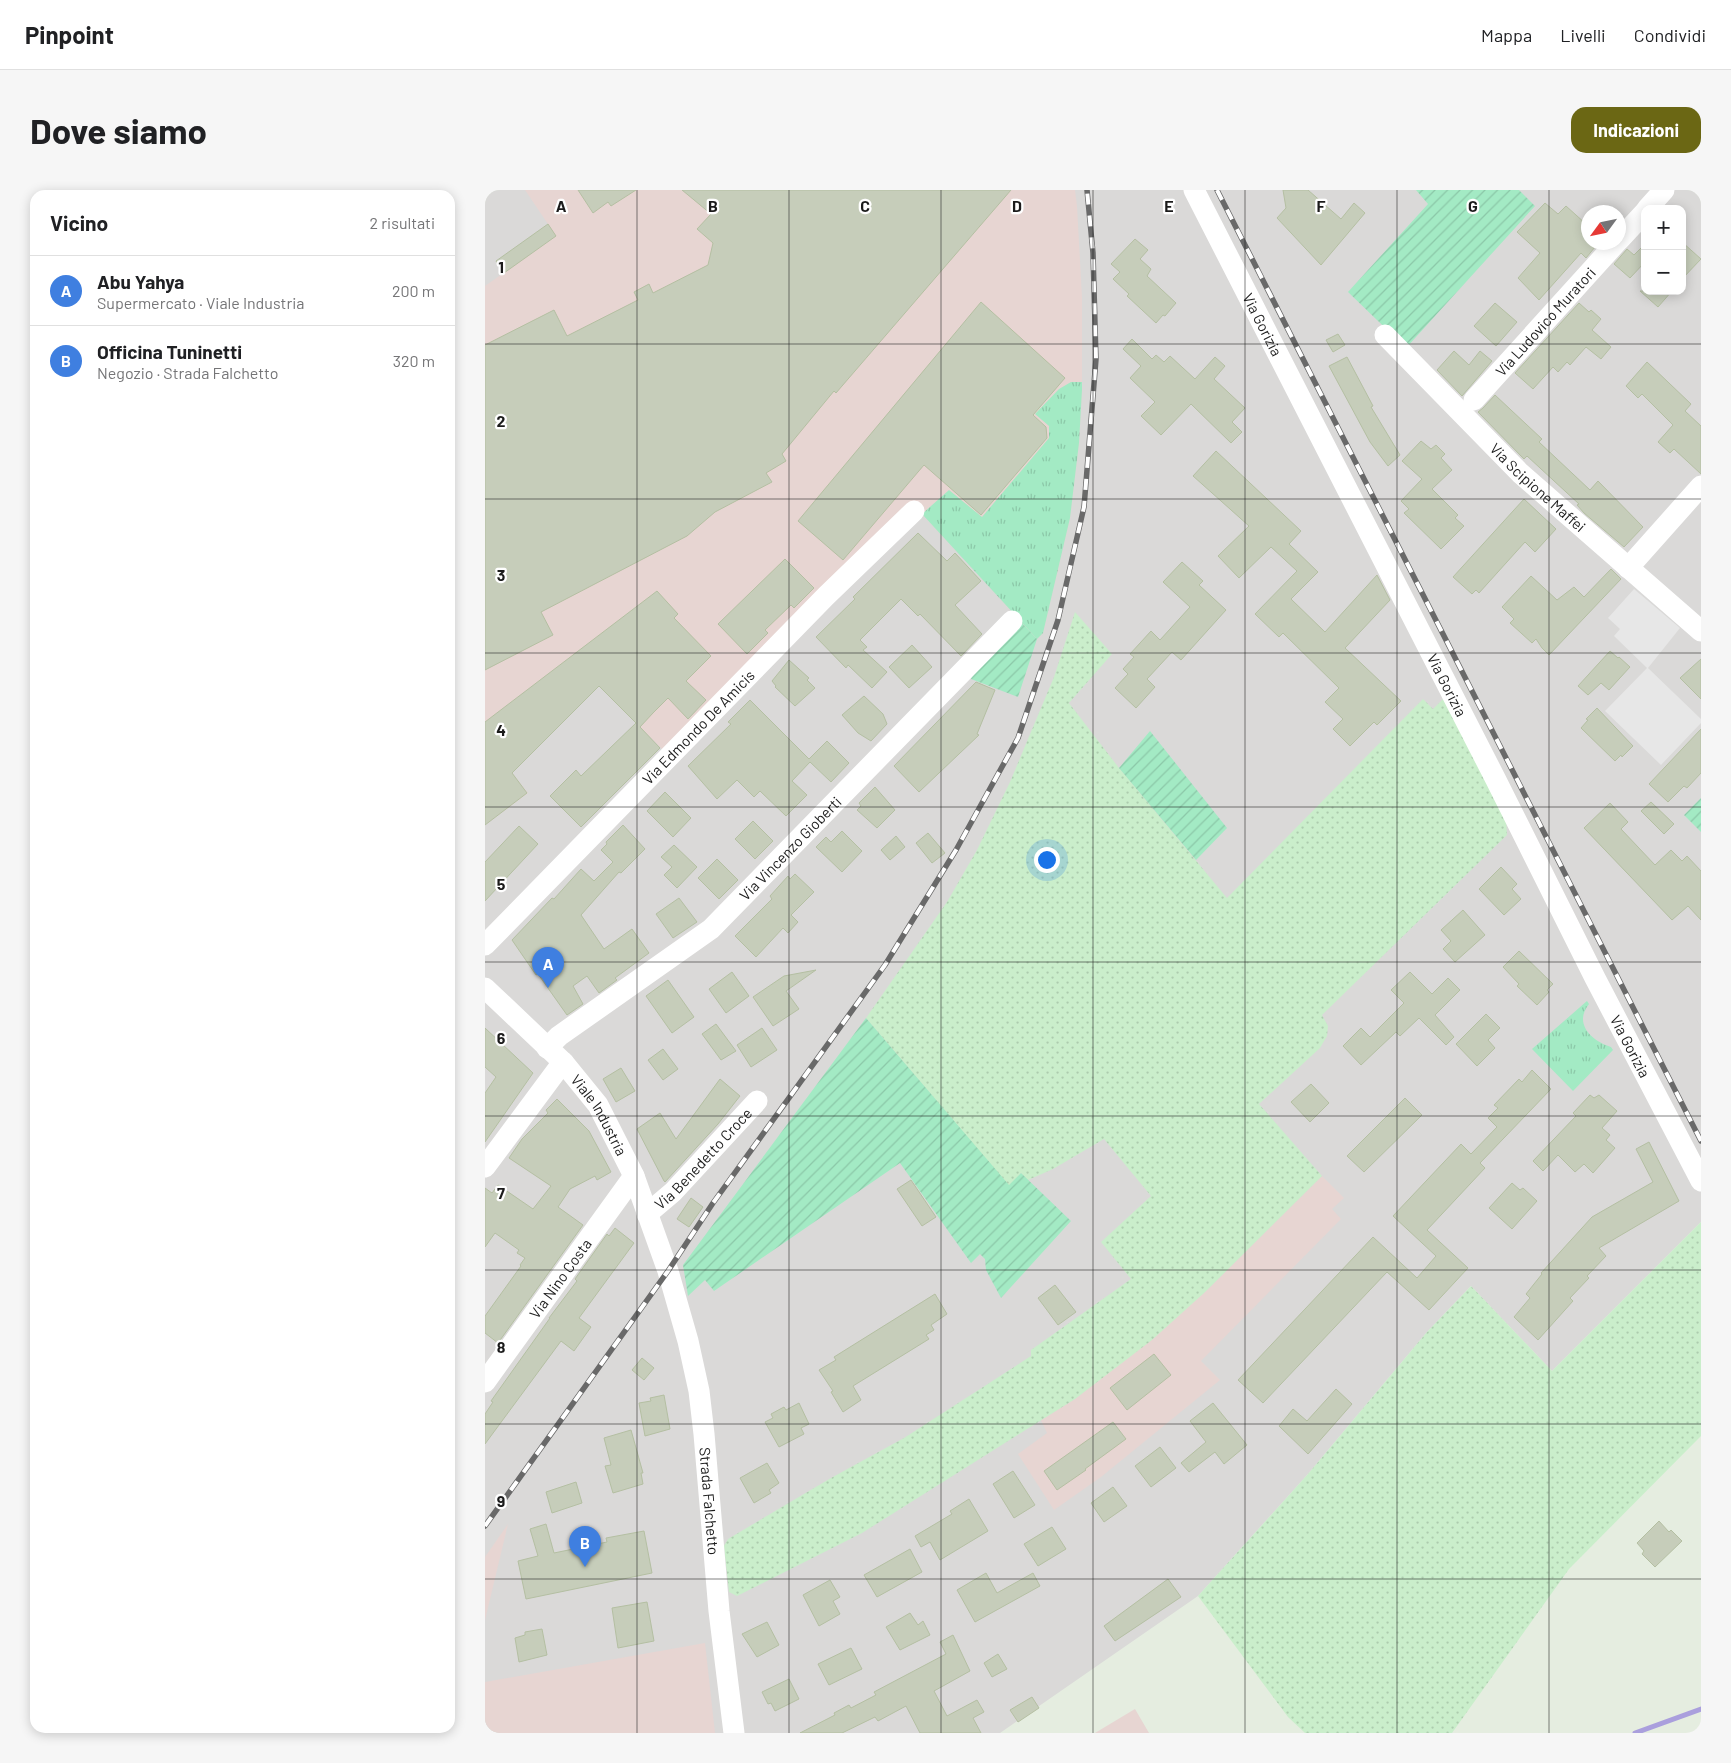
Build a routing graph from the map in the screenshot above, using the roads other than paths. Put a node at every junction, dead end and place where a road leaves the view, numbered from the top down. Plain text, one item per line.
1 (1194, 190) edge
2 (1665, 190) edge
3 (1651, 205) edge
4 (1641, 216) edge
5 (1626, 233) edge
6 (1611, 250) edge
7 (1385, 335) dead end
8 (1474, 400) dead end
9 (1701, 486) edge
10 (913, 511) dead end
11 (1628, 568) junction
12 (1012, 621) dead end
13 (1701, 631) edge
14 (485, 945) edge
15 (485, 988) edge
16 (547, 1048) junction
17 (563, 1062) junction
18 (757, 1101) dead end
19 (485, 1167) edge
20 (634, 1176) junction
21 (1701, 1180) edge
22 (647, 1214) junction
23 (668, 1271) joint
24 (485, 1382) edge
25 (734, 1733) edge

1 - 21 street, Via Gorizia
2 - 3 street
4 - 5 street, Via Ludovico Muratori
6 - 8 street, Via Ludovico Muratori
7 - 11 street, Via Scipione Maffei
9 - 11 street
10 - 14 street, Via Edmondo De Amicis
11 - 13 street, Via Scipione Maffei
12 - 16 street, Via Vincenzo Gioberti
15 - 16 street, Viale Industria
16 - 17 street, Viale Industria
17 - 19 street
17 - 20 street, Viale Industria
18 - 22 street, Via Benedetto Croce
20 - 22 street, Viale Industria
20 - 24 street, Via Nino Costa
22 - 23 street, Viale Industria
23 - 25 street, Strada Falchetto

